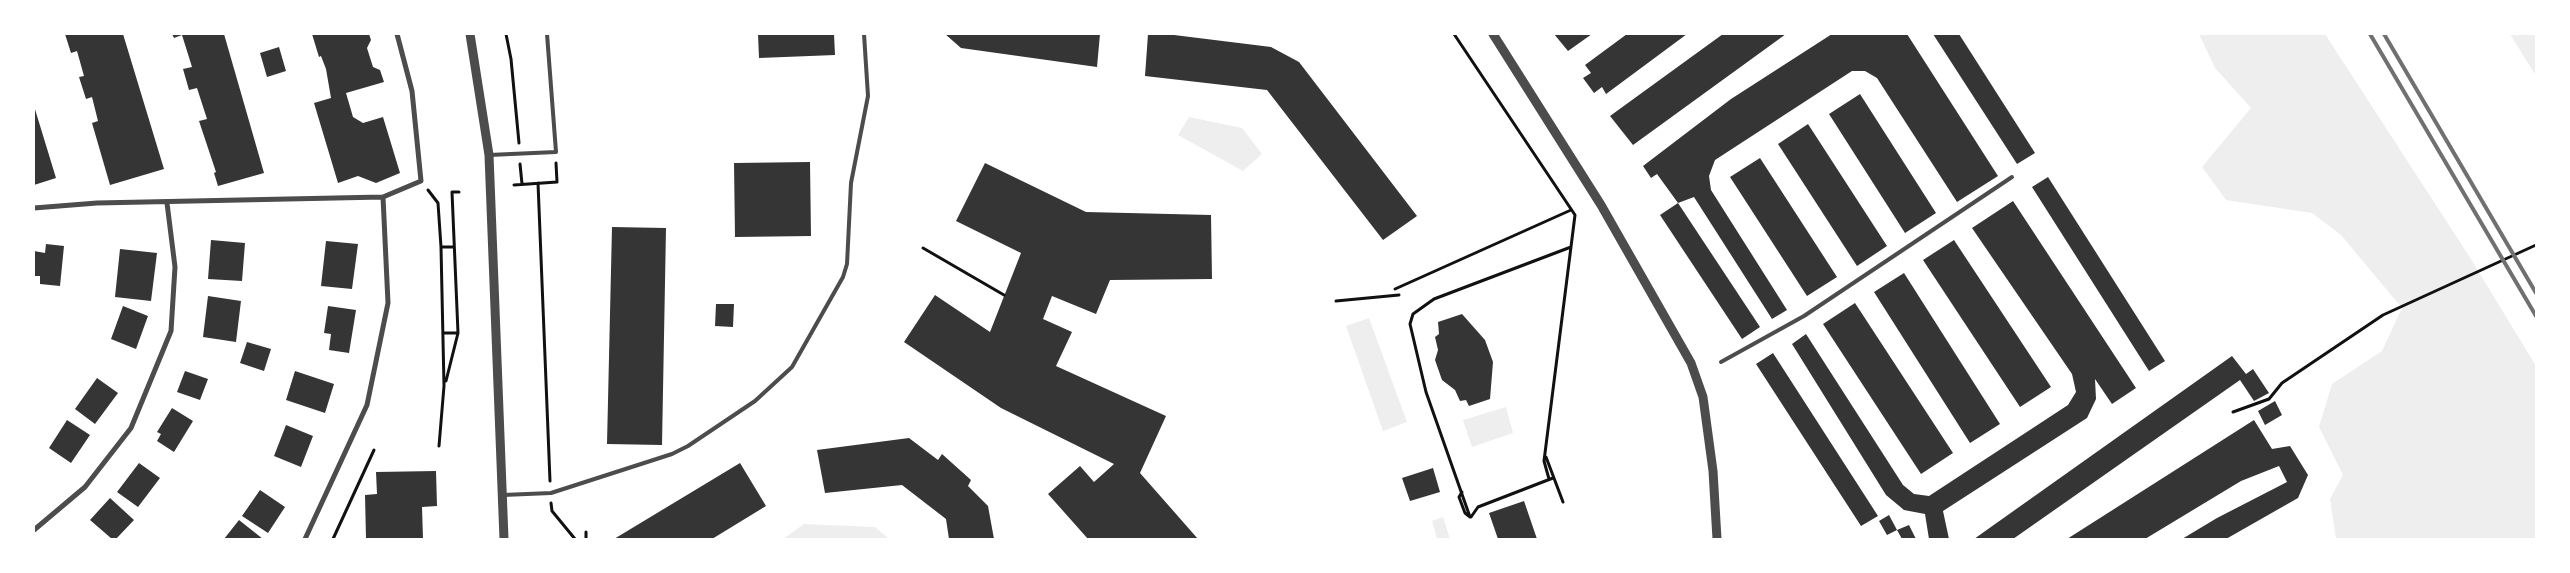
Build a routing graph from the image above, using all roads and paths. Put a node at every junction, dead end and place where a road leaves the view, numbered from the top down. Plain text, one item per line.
1 (397, 34) edge
2 (470, 34) edge
3 (506, 34) edge
4 (547, 34) edge
5 (864, 34) edge
6 (1454, 34) edge
7 (1493, 34) edge
8 (556, 152) junction
9 (520, 154) junction
10 (489, 155) junction
11 (2012, 177) dead end
12 (421, 181) junction
13 (538, 182) junction
14 (522, 184) junction
15 (514, 185) dead end
16 (459, 192) dead end
17 (383, 197) junction
18 (167, 203) junction
19 (34, 208) edge
20 (1572, 210) junction
21 (2536, 244) edge
22 (454, 246) junction
23 (1572, 246) junction
24 (441, 247) junction
25 (923, 248) dead end
26 (1395, 289) dead end
27 (1400, 295) dead end
28 (1004, 296) dead end
29 (1336, 301) dead end
30 (458, 333) junction
31 (443, 334) junction
32 (1721, 362) dead end
33 (444, 386) junction
34 (2233, 412) dead end
35 (439, 446) dead end
36 (374, 450) dead end
37 (1551, 478) junction
38 (551, 493) junction
39 (503, 495) junction
40 (1563, 502) dead end
41 (552, 511) dead end
42 (34, 530) edge
43 (586, 532) dead end
44 (305, 539) edge
45 (334, 539) edge
46 (504, 539) edge
47 (575, 539) edge
48 (586, 539) edge
49 (1716, 539) edge

1 - 12 street
2 - 10 street
3 - 9 path
4 - 8 lane
5 - 38 lane
6 - 20 path
7 - 49 street
8 - 9 lane
8 - 13 path
9 - 10 lane
9 - 14 path
10 - 39 street
11 - 32 lane
12 - 17 street
12 - 24 path
13 - 14 path
13 - 38 path
14 - 15 path
16 - 22 path
17 - 18 street
17 - 44 street
18 - 19 street
18 - 42 street
20 - 23 path
20 - 26 path
21 - 34 path
22 - 24 path
22 - 30 path
23 - 37 path
23 - 37 path
24 - 31 path
25 - 28 path
27 - 29 path
30 - 31 path
30 - 33 path
31 - 33 path
33 - 35 path
36 - 45 path
37 - 40 path
38 - 39 lane
39 - 46 street
41 - 47 path
43 - 48 path

